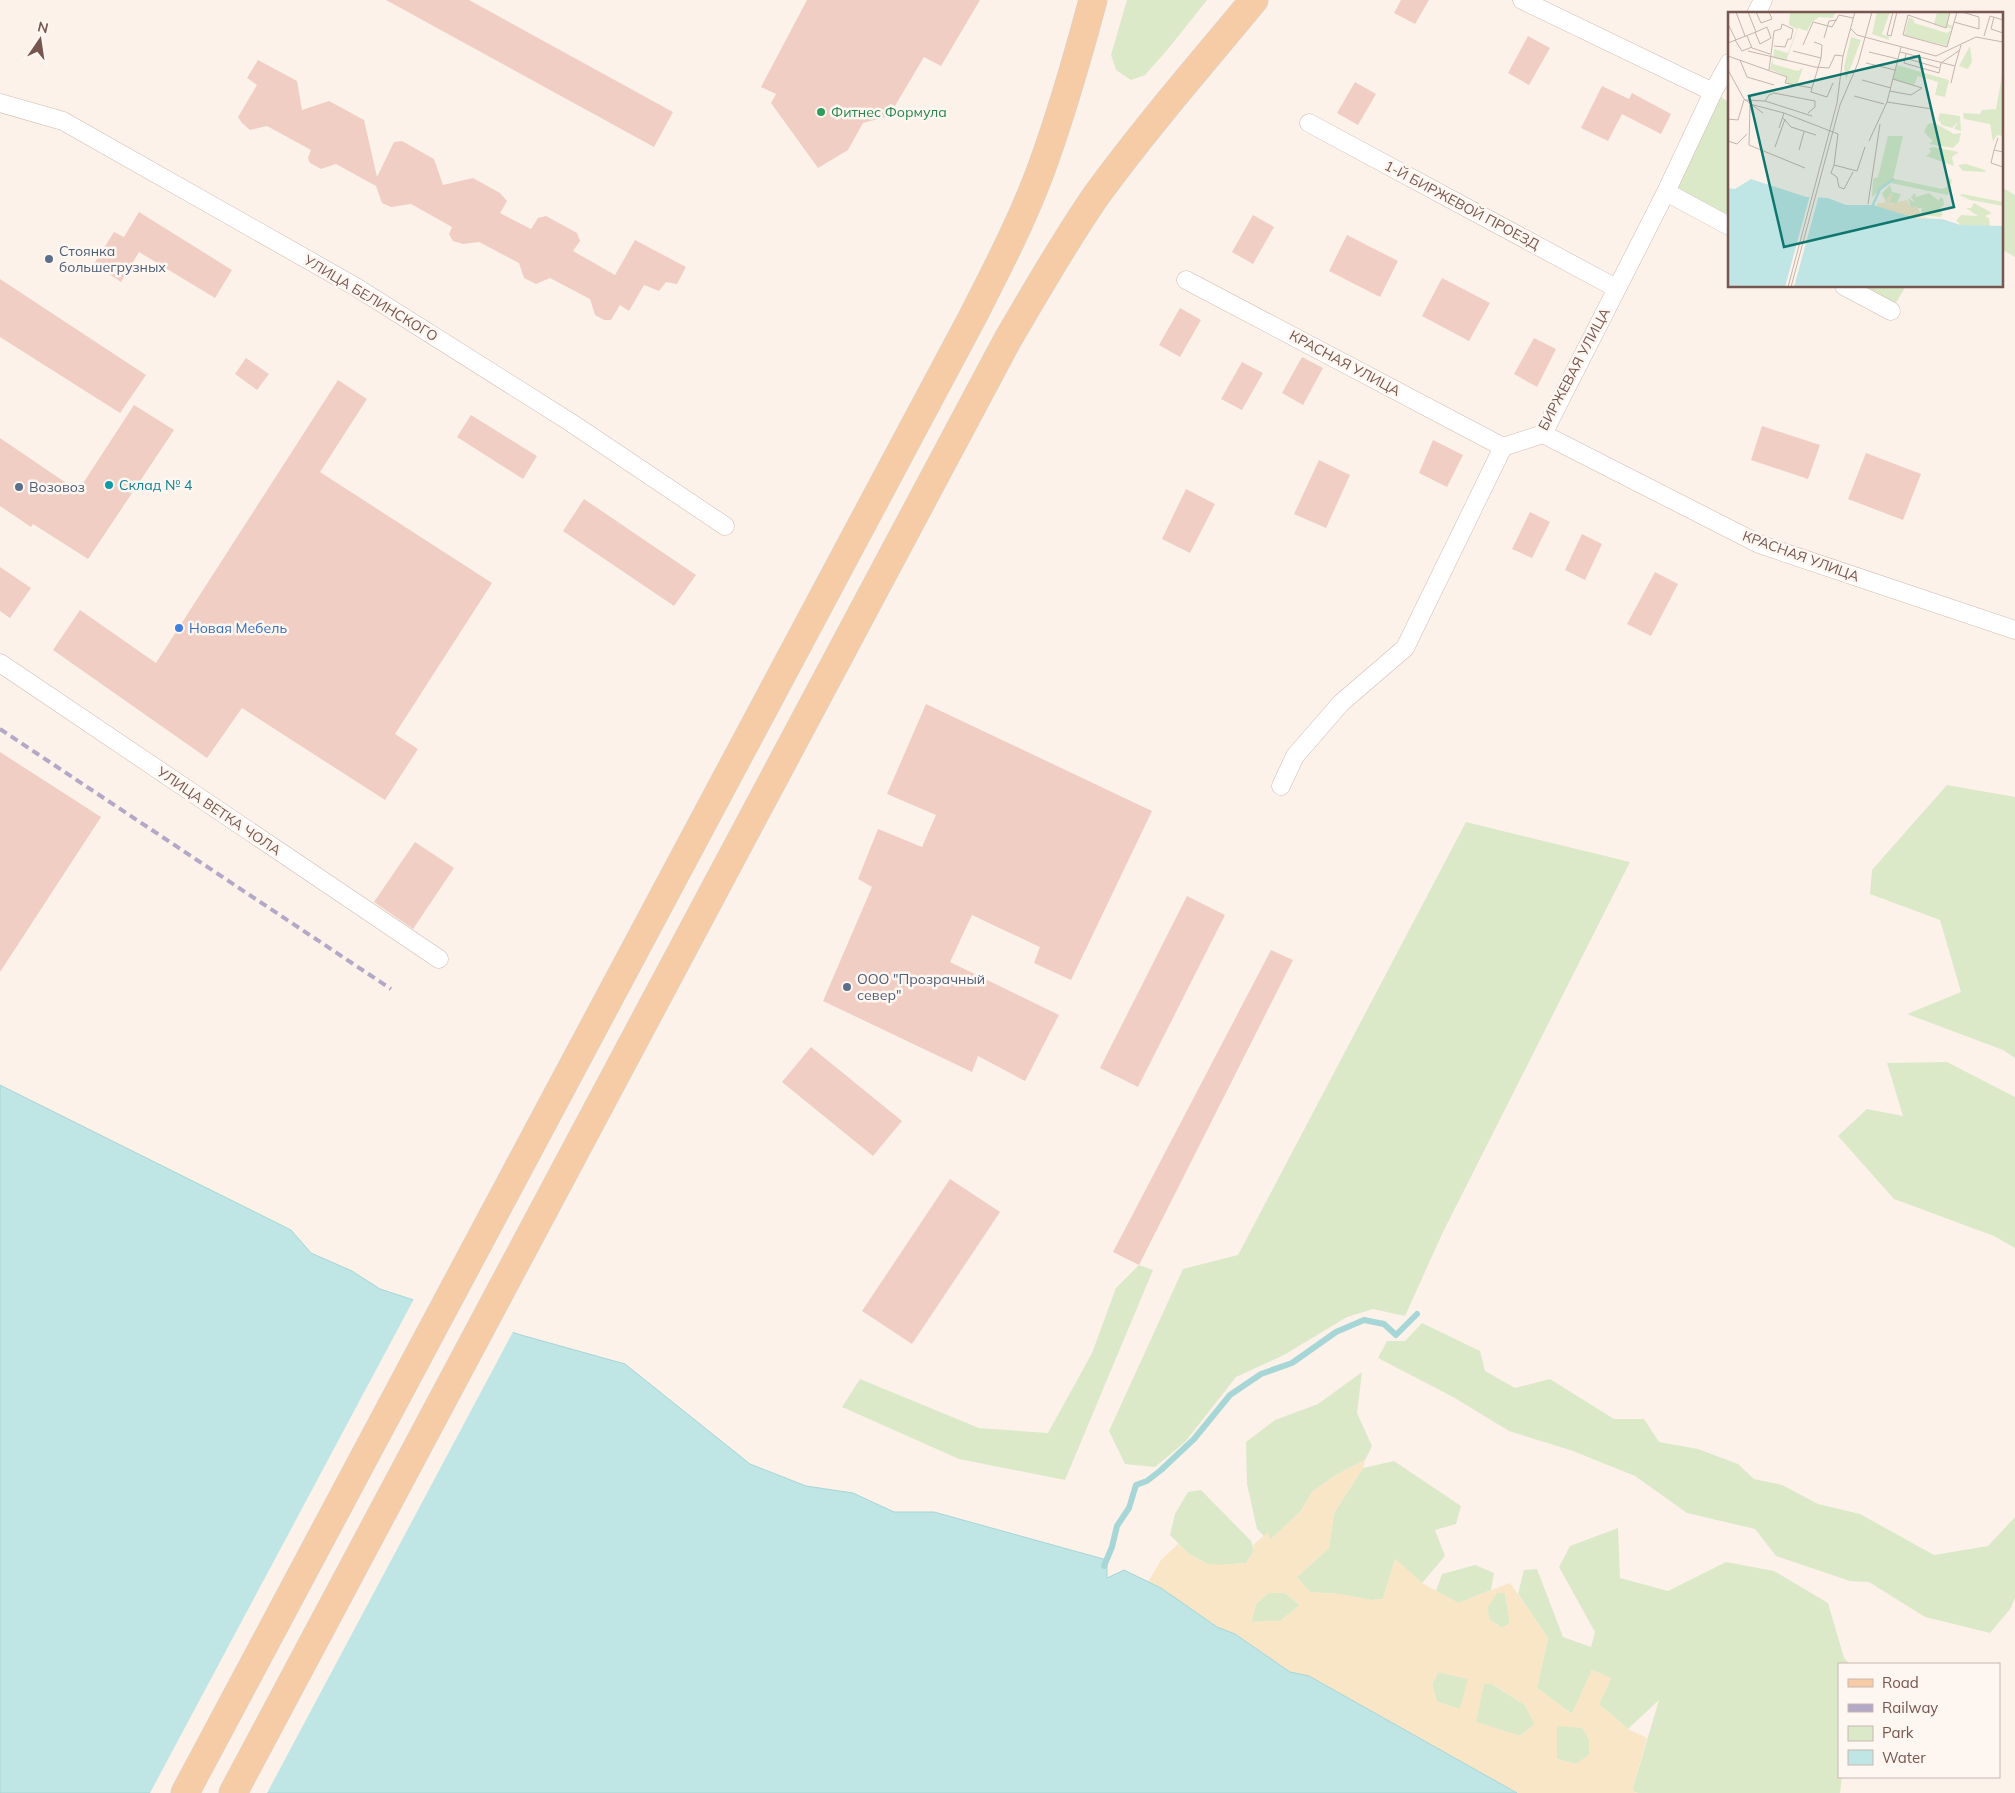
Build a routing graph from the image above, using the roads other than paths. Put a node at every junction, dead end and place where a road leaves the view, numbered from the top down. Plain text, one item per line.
1 (1093, 0) edge
2 (1254, 0) edge
3 (1522, 0) edge
4 (1763, 0) edge
5 (1757, 12) edge
6 (1728, 65) edge
7 (1712, 92) junction
8 (0, 103) edge
9 (1309, 123) dead end
10 (1666, 192) junction
11 (1728, 225) edge
12 (1186, 280) dead end
13 (1616, 288) junction
14 (1848, 288) edge
15 (1891, 311) dead end
16 (1543, 434) junction
17 (1503, 447) junction
18 (725, 526) dead end
19 (2015, 630) edge
20 (0, 663) edge
21 (1281, 786) dead end
22 (439, 959) dead end
23 (186, 1793) edge
24 (233, 1793) edge

1 - 23 main road
2 - 24 main road
3 - 7 street
4 - 5 street
6 - 7 street, БИРЖЕВАЯ УЛИЦА
7 - 10 street, БИРЖЕВАЯ УЛИЦА
8 - 18 street, УЛИЦА БЕЛИНСКОГО
9 - 13 street, 1-Й БИРЖЕВОЙ ПРОЕЗД
10 - 11 street
10 - 13 street, БИРЖЕВАЯ УЛИЦА
12 - 17 street, КРАСНАЯ УЛИЦА
13 - 16 street, БИРЖЕВАЯ УЛИЦА
14 - 15 street
16 - 17 street, БИРЖЕВАЯ УЛИЦА
16 - 19 street, КРАСНАЯ УЛИЦА
17 - 21 street
20 - 22 street, УЛИЦА ВЕТКА ЧОЛА

